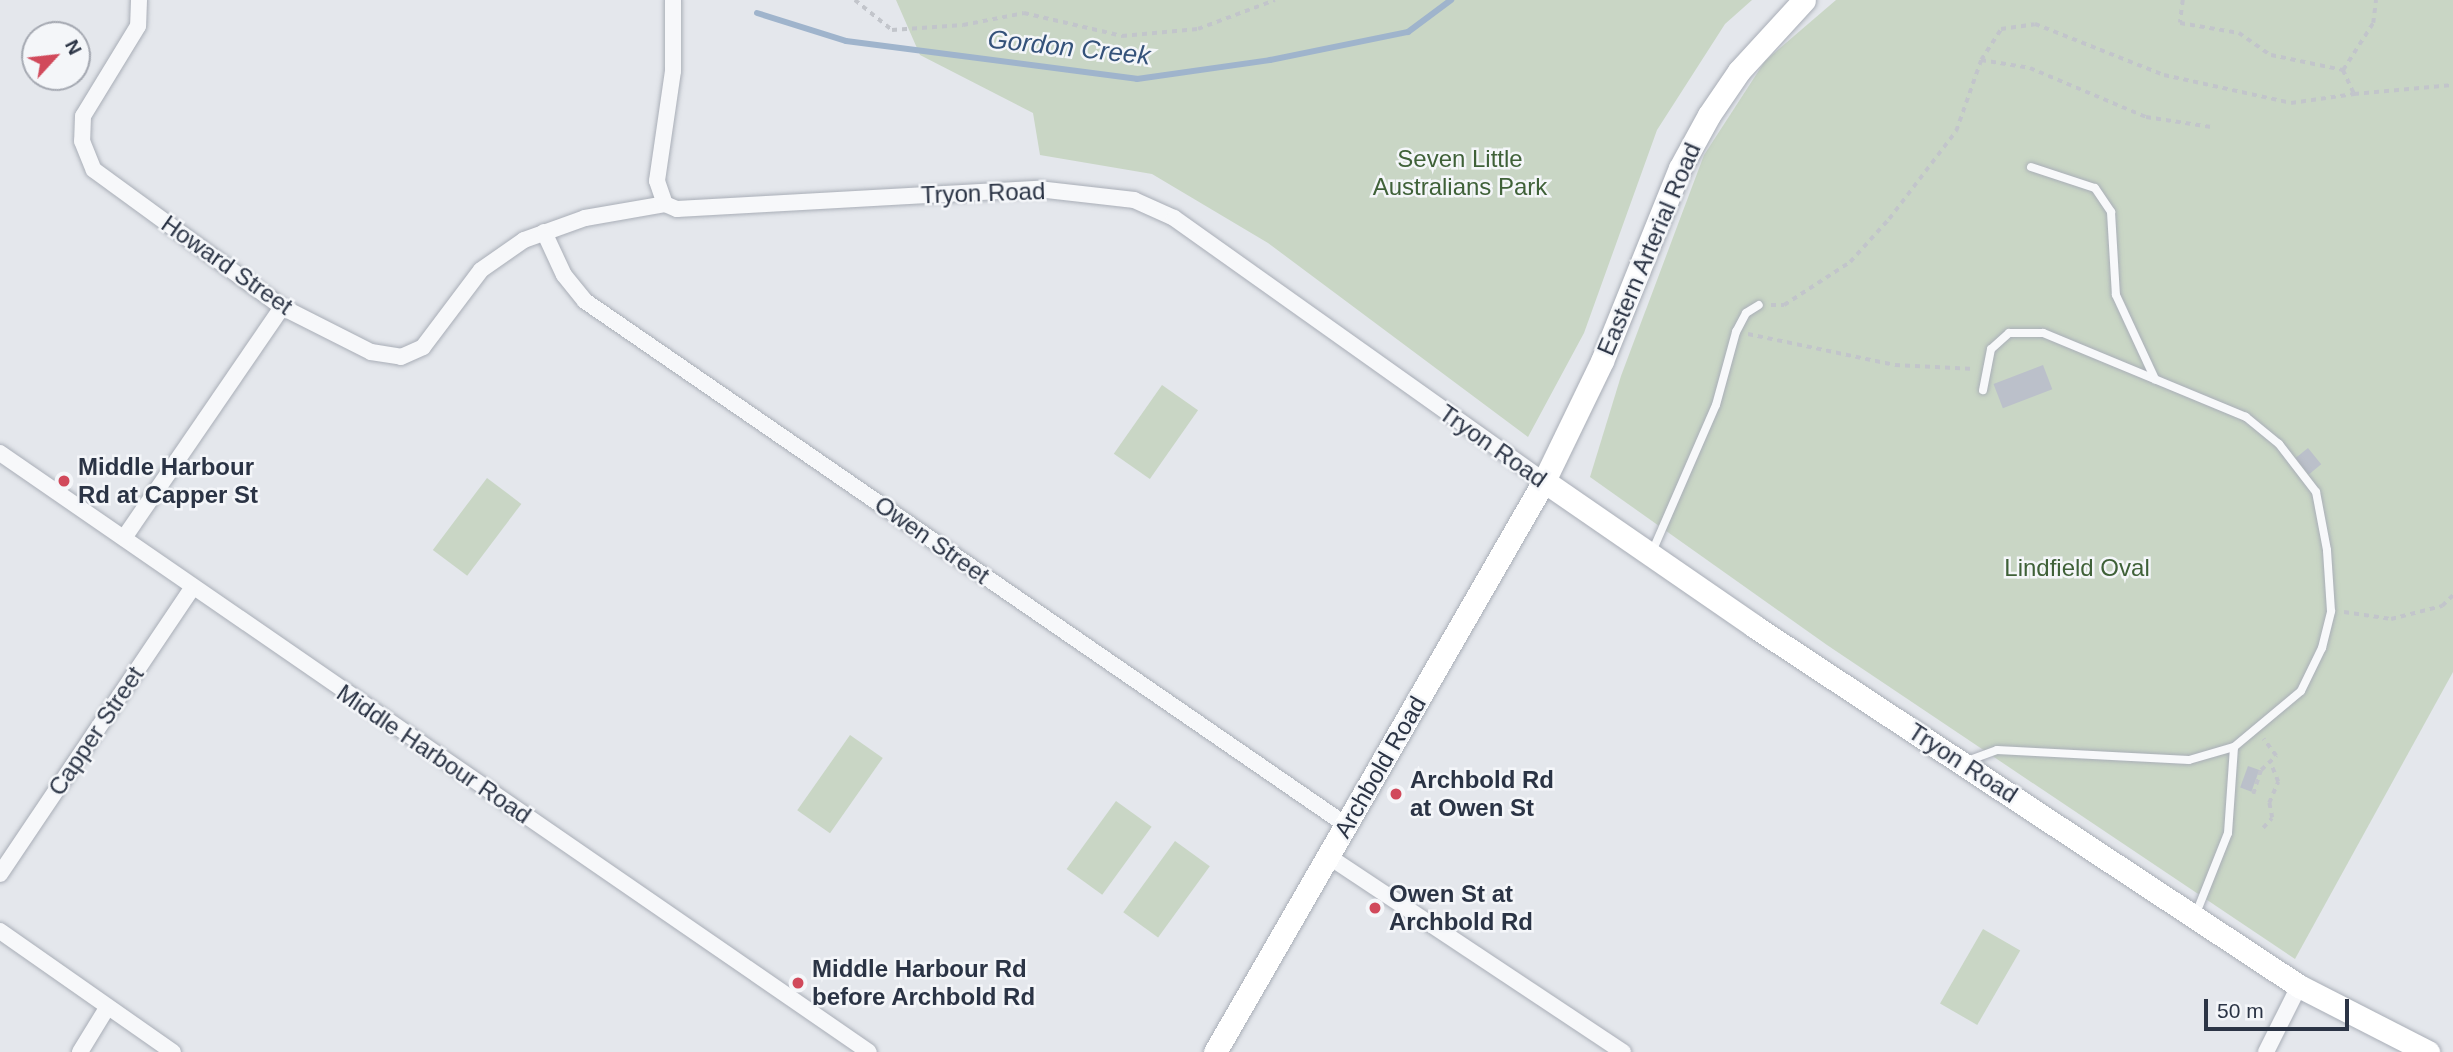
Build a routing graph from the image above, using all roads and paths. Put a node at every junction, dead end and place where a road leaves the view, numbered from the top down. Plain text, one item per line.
1 (139, 0) edge
2 (673, 0) edge
3 (855, 0) edge
4 (1275, 0) edge
5 (1804, 0) edge
6 (2183, 0) edge
7 (2376, 0) edge
8 (1980, 60) junction
9 (2343, 70) junction
10 (2453, 85) edge
11 (2354, 94) junction
12 (2211, 127) dead end
13 (2031, 167) dead end
14 (665, 205) junction
15 (544, 232) junction
16 (1759, 305) joint
17 (282, 307) junction
18 (1736, 331) junction
19 (1987, 370) junction
20 (2155, 379) junction
21 (1983, 390) dead end
22 (0, 453) edge
23 (1544, 481) junction
24 (124, 538) junction
25 (1651, 555) junction
26 (192, 588) junction
27 (2453, 595) edge
28 (2331, 611) junction
29 (2257, 731) junction
30 (2234, 747) junction
31 (2270, 762) junction
32 (1963, 763) junction
33 (2253, 794) dead end
34 (1346, 825) junction
35 (2263, 828) dead end
36 (1328, 856) junction
37 (0, 874) edge
38 (2195, 917) junction
39 (0, 930) edge
40 (2299, 986) junction
41 (107, 1008) junction
42 (80, 1052) edge
43 (173, 1052) edge
44 (869, 1052) edge
45 (1215, 1052) edge
46 (1623, 1052) edge
47 (2266, 1052) edge
48 (2428, 1052) edge

1 - 17 street, Howard Street
2 - 14 street
3 - 4 path
5 - 23 main road, Eastern Arterial Road
6 - 9 path
7 - 9 path
8 - 11 path
8 - 12 path
8 - 16 path
9 - 11 path
10 - 11 path
13 - 20 lane
14 - 15 street, Howard Street
14 - 23 street, Tryon Road
15 - 17 street, Howard Street
15 - 34 street, Owen Street
16 - 18 lane
17 - 24 street
18 - 19 path
18 - 25 lane
19 - 20 lane
19 - 21 lane
20 - 28 lane
22 - 24 street, Middle Harbour Road
23 - 25 main road, Tryon Road
23 - 34 main road, Archbold Road
24 - 26 street, Middle Harbour Road
25 - 32 main road, Tryon Road
26 - 37 street, Capper Street
26 - 44 street, Middle Harbour Road
27 - 28 path
28 - 29 lane
29 - 30 lane
29 - 31 path
30 - 32 lane
30 - 38 lane
31 - 33 path
31 - 35 path
32 - 38 main road, Tryon Road
34 - 36 main road, Archbold Road
36 - 45 main road, Archbold Road
36 - 46 street
38 - 40 main road, Tryon Road
39 - 41 street
40 - 47 street
40 - 48 main road, Tryon Road
41 - 42 street
41 - 43 street

